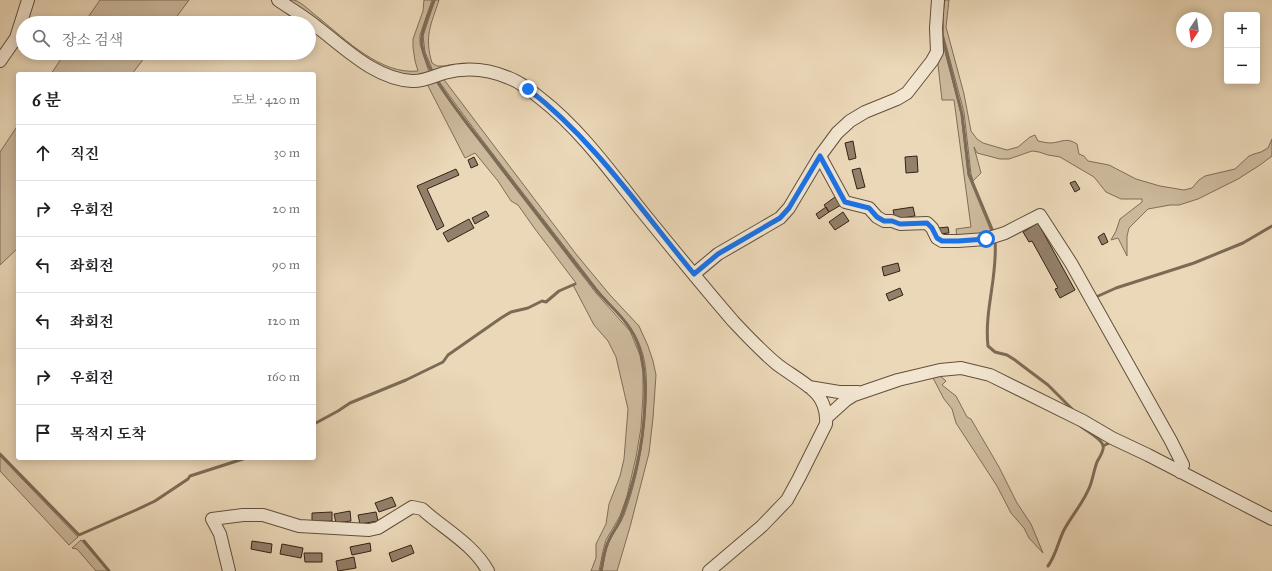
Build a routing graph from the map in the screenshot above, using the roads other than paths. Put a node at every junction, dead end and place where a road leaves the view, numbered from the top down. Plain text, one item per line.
1 (28, 0) edge
2 (278, 0) edge
3 (938, 0) edge
4 (23, 16) edge
5 (302, 16) edge
6 (316, 26) edge
7 (16, 38) edge
8 (0, 61) edge
9 (820, 156) junction
10 (694, 274) junction
11 (808, 387) junction
12 (864, 392) junction
13 (826, 418) junction
14 (1180, 472) junction
15 (1272, 519) edge
16 (229, 571) edge
17 (488, 571) edge
18 (709, 571) edge

1 - 4 street
2 - 5 street
3 - 9 street
6 - 10 street
7 - 8 street
9 - 10 street
9 - 14 street
10 - 11 street
11 - 12 street
11 - 13 street
12 - 13 street
12 - 14 street
13 - 18 street
14 - 15 street
16 - 17 street

